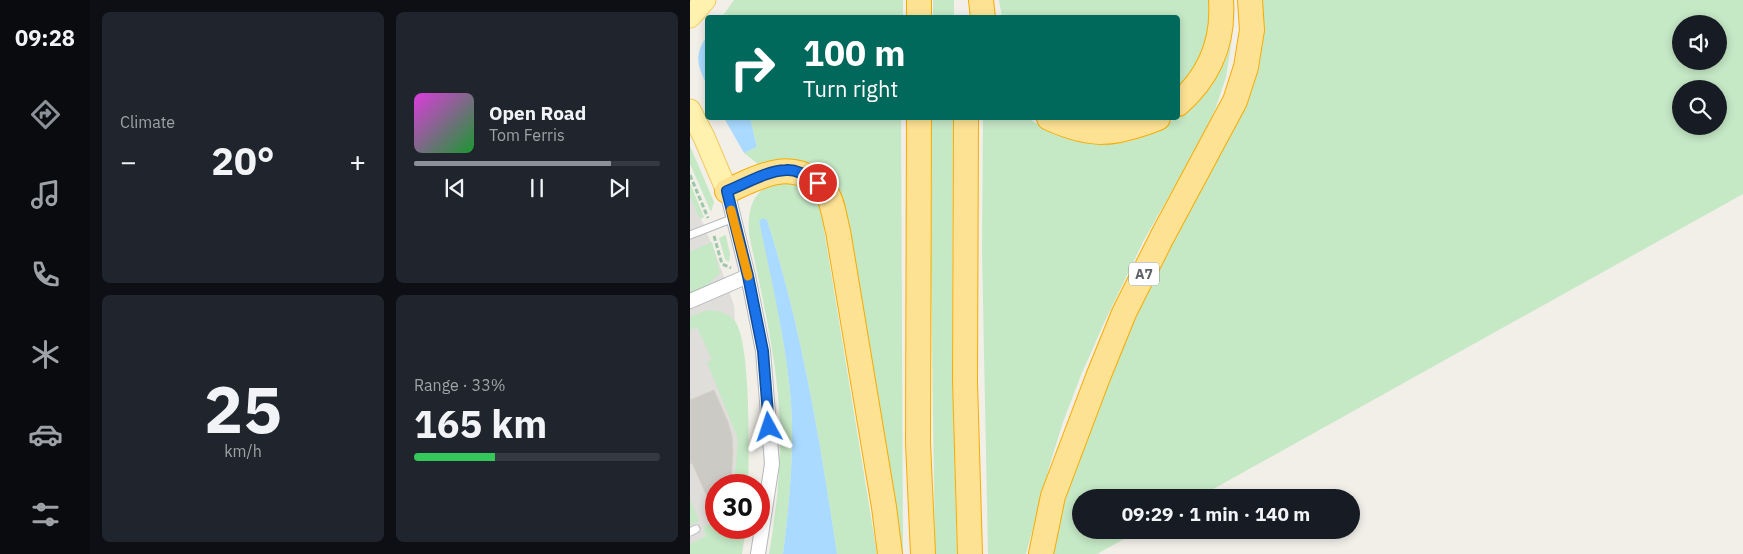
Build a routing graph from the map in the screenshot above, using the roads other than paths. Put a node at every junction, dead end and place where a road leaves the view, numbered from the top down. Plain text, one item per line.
1 (705, 0) edge
2 (919, 0) edge
3 (967, 0) edge
4 (981, 0) edge
5 (1221, 0) edge
6 (1250, 0) edge
7 (919, 15) edge
8 (967, 15) edge
9 (983, 15) edge
10 (690, 17) edge
11 (1180, 102) edge
12 (690, 110) edge
13 (919, 120) edge
14 (966, 120) edge
15 (1053, 120) edge
16 (1152, 120) edge
17 (727, 191) junction
18 (734, 218) junction
19 (690, 235) edge
20 (748, 276) junction
21 (690, 301) edge
22 (758, 554) edge
23 (890, 554) edge
24 (922, 554) edge
25 (970, 554) edge
26 (1041, 554) edge

1 - 10 main road
2 - 7 highway
3 - 8 highway
4 - 9 highway
5 - 11 highway
6 - 26 highway, A7
12 - 17 main road
13 - 24 highway
14 - 25 highway
15 - 16 highway
17 - 18 street
17 - 23 highway
18 - 19 lane
18 - 20 street
20 - 21 street
20 - 22 street

